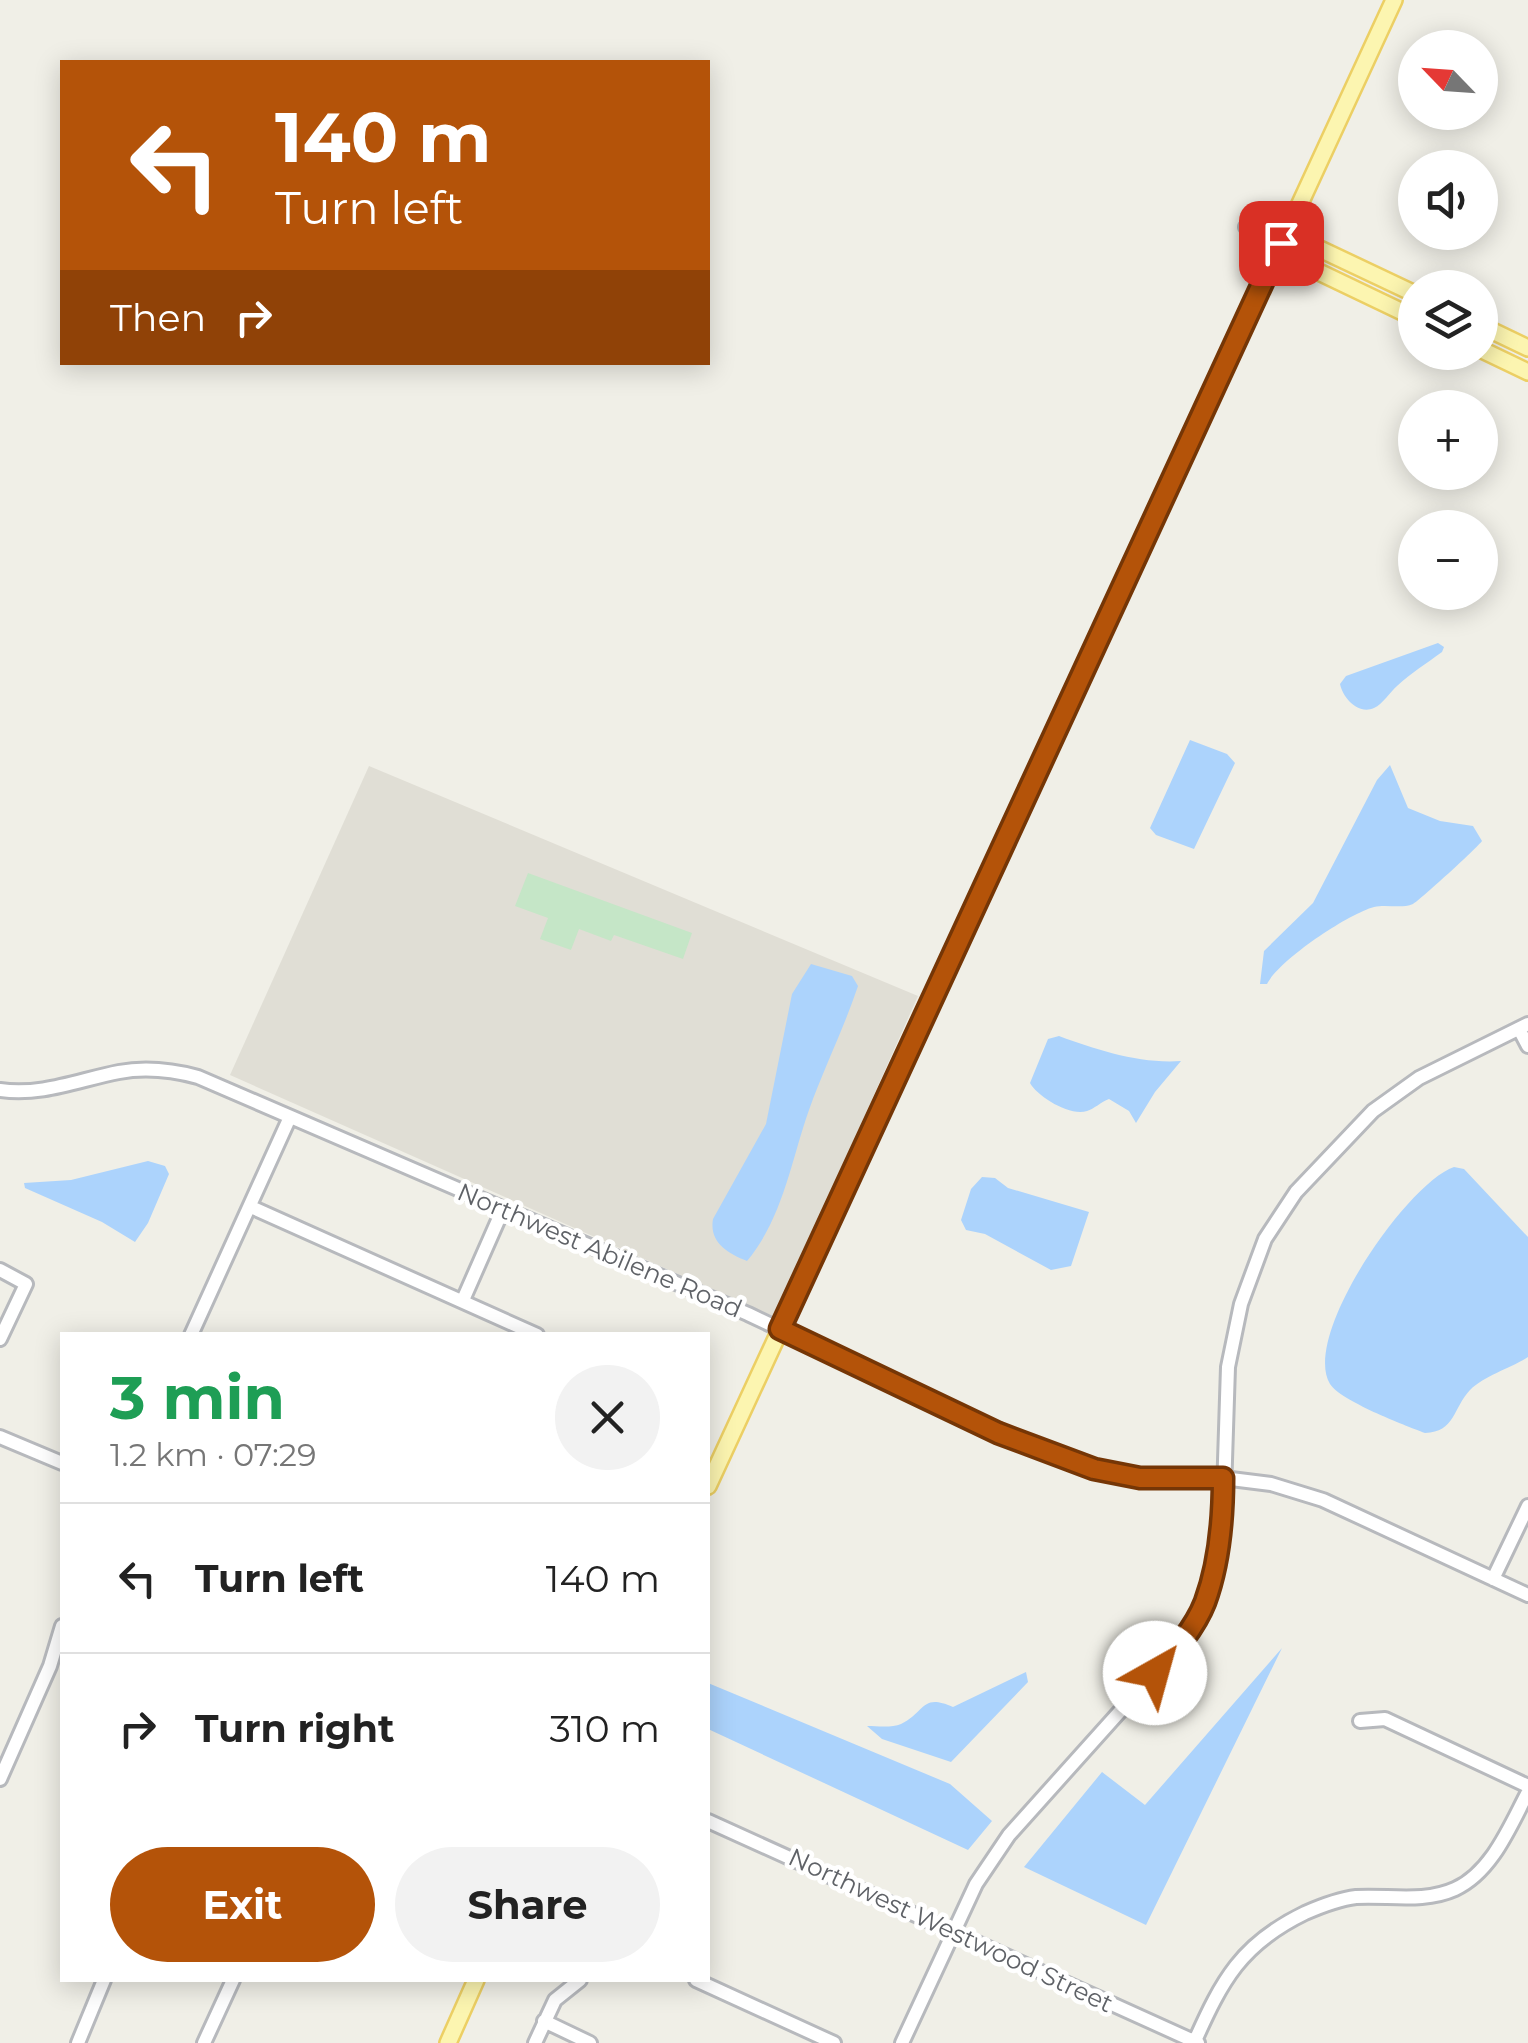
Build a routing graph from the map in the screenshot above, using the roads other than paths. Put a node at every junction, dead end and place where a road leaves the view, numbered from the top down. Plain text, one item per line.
1 (1394, 0) edge
2 (1246, 227) dead end
3 (1281, 243) junction
4 (1398, 288) edge
5 (1398, 308) edge
6 (1498, 334) edge
7 (1528, 348) edge
8 (1498, 358) edge
9 (1528, 372) edge
10 (1524, 1026) edge
11 (1528, 1046) edge
12 (0, 1090) edge
13 (290, 1117) junction
14 (251, 1207) junction
15 (503, 1209) junction
16 (0, 1270) edge
17 (463, 1300) junction
18 (780, 1329) junction
19 (192, 1332) edge
20 (531, 1332) edge
21 (0, 1339) edge
22 (0, 1438) edge
23 (60, 1462) edge
24 (1223, 1478) junction
25 (710, 1482) edge
26 (1528, 1506) edge
27 (1493, 1579) junction
28 (1528, 1595) edge
29 (60, 1633) edge
30 (1360, 1721) dead end
31 (0, 1780) edge
32 (1528, 1789) edge
33 (710, 1822) edge
34 (953, 1932) junction
35 (103, 1982) edge
36 (232, 1982) edge
37 (475, 1982) edge
38 (578, 1982) edge
39 (700, 1982) edge
40 (544, 2022) junction
41 (1195, 2042) edge
42 (78, 2043) edge
43 (204, 2043) edge
44 (448, 2043) edge
45 (534, 2043) edge
46 (590, 2043) edge
47 (834, 2043) edge
48 (902, 2043) edge

1 - 3 main road
2 - 3 street
3 - 4 main road
3 - 5 main road
3 - 18 main road
6 - 7 main road
8 - 9 main road
10 - 11 street
10 - 24 street
12 - 13 street, Northwest Abilene Road
13 - 14 street
13 - 15 street, Northwest Abilene Road
14 - 17 street
14 - 19 street
15 - 17 street
15 - 18 street, Northwest Abilene Road
16 - 21 street
17 - 20 street
18 - 24 street, Northwest Abilene Road
18 - 25 main road
22 - 23 street
24 - 27 street, Northwest Abilene Road
24 - 34 street
26 - 27 street
27 - 28 street, Northwest Abilene Road
29 - 31 street
30 - 32 street
32 - 41 street
33 - 34 street, Northwest Westwood Street
34 - 41 street, Northwest Westwood Street
34 - 48 street
35 - 42 street
36 - 43 street
37 - 44 main road
38 - 40 street
39 - 47 street
40 - 45 street
40 - 46 street

